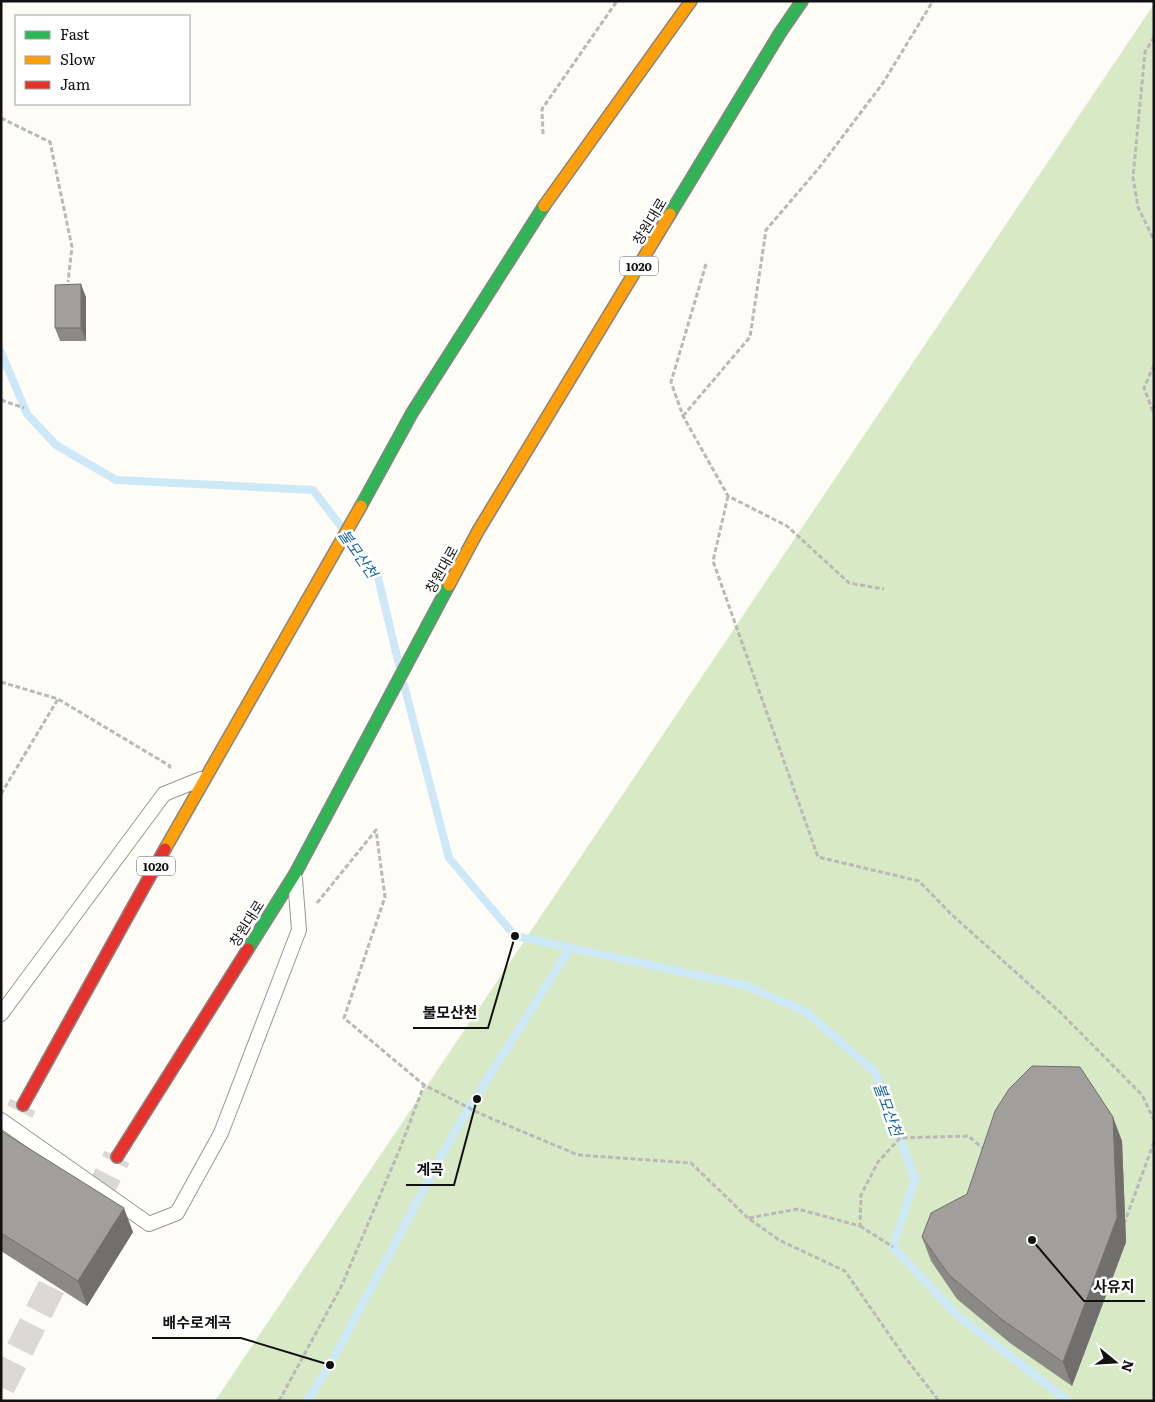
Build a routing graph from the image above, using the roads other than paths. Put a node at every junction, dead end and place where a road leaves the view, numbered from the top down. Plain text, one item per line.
1 (691, 1) edge
2 (802, 1) edge
3 (204, 778) junction
4 (294, 874) junction
5 (1, 1014) edge
6 (23, 1105) tunnel mouth
7 (1, 1120) edge
8 (117, 1157) tunnel mouth

1 - 3 main road, 1020
2 - 4 main road, 창원대로 / 1020
3 - 5 lane
3 - 6 main road, 1020
4 - 7 lane
4 - 8 main road, 창원대로 / 1020

